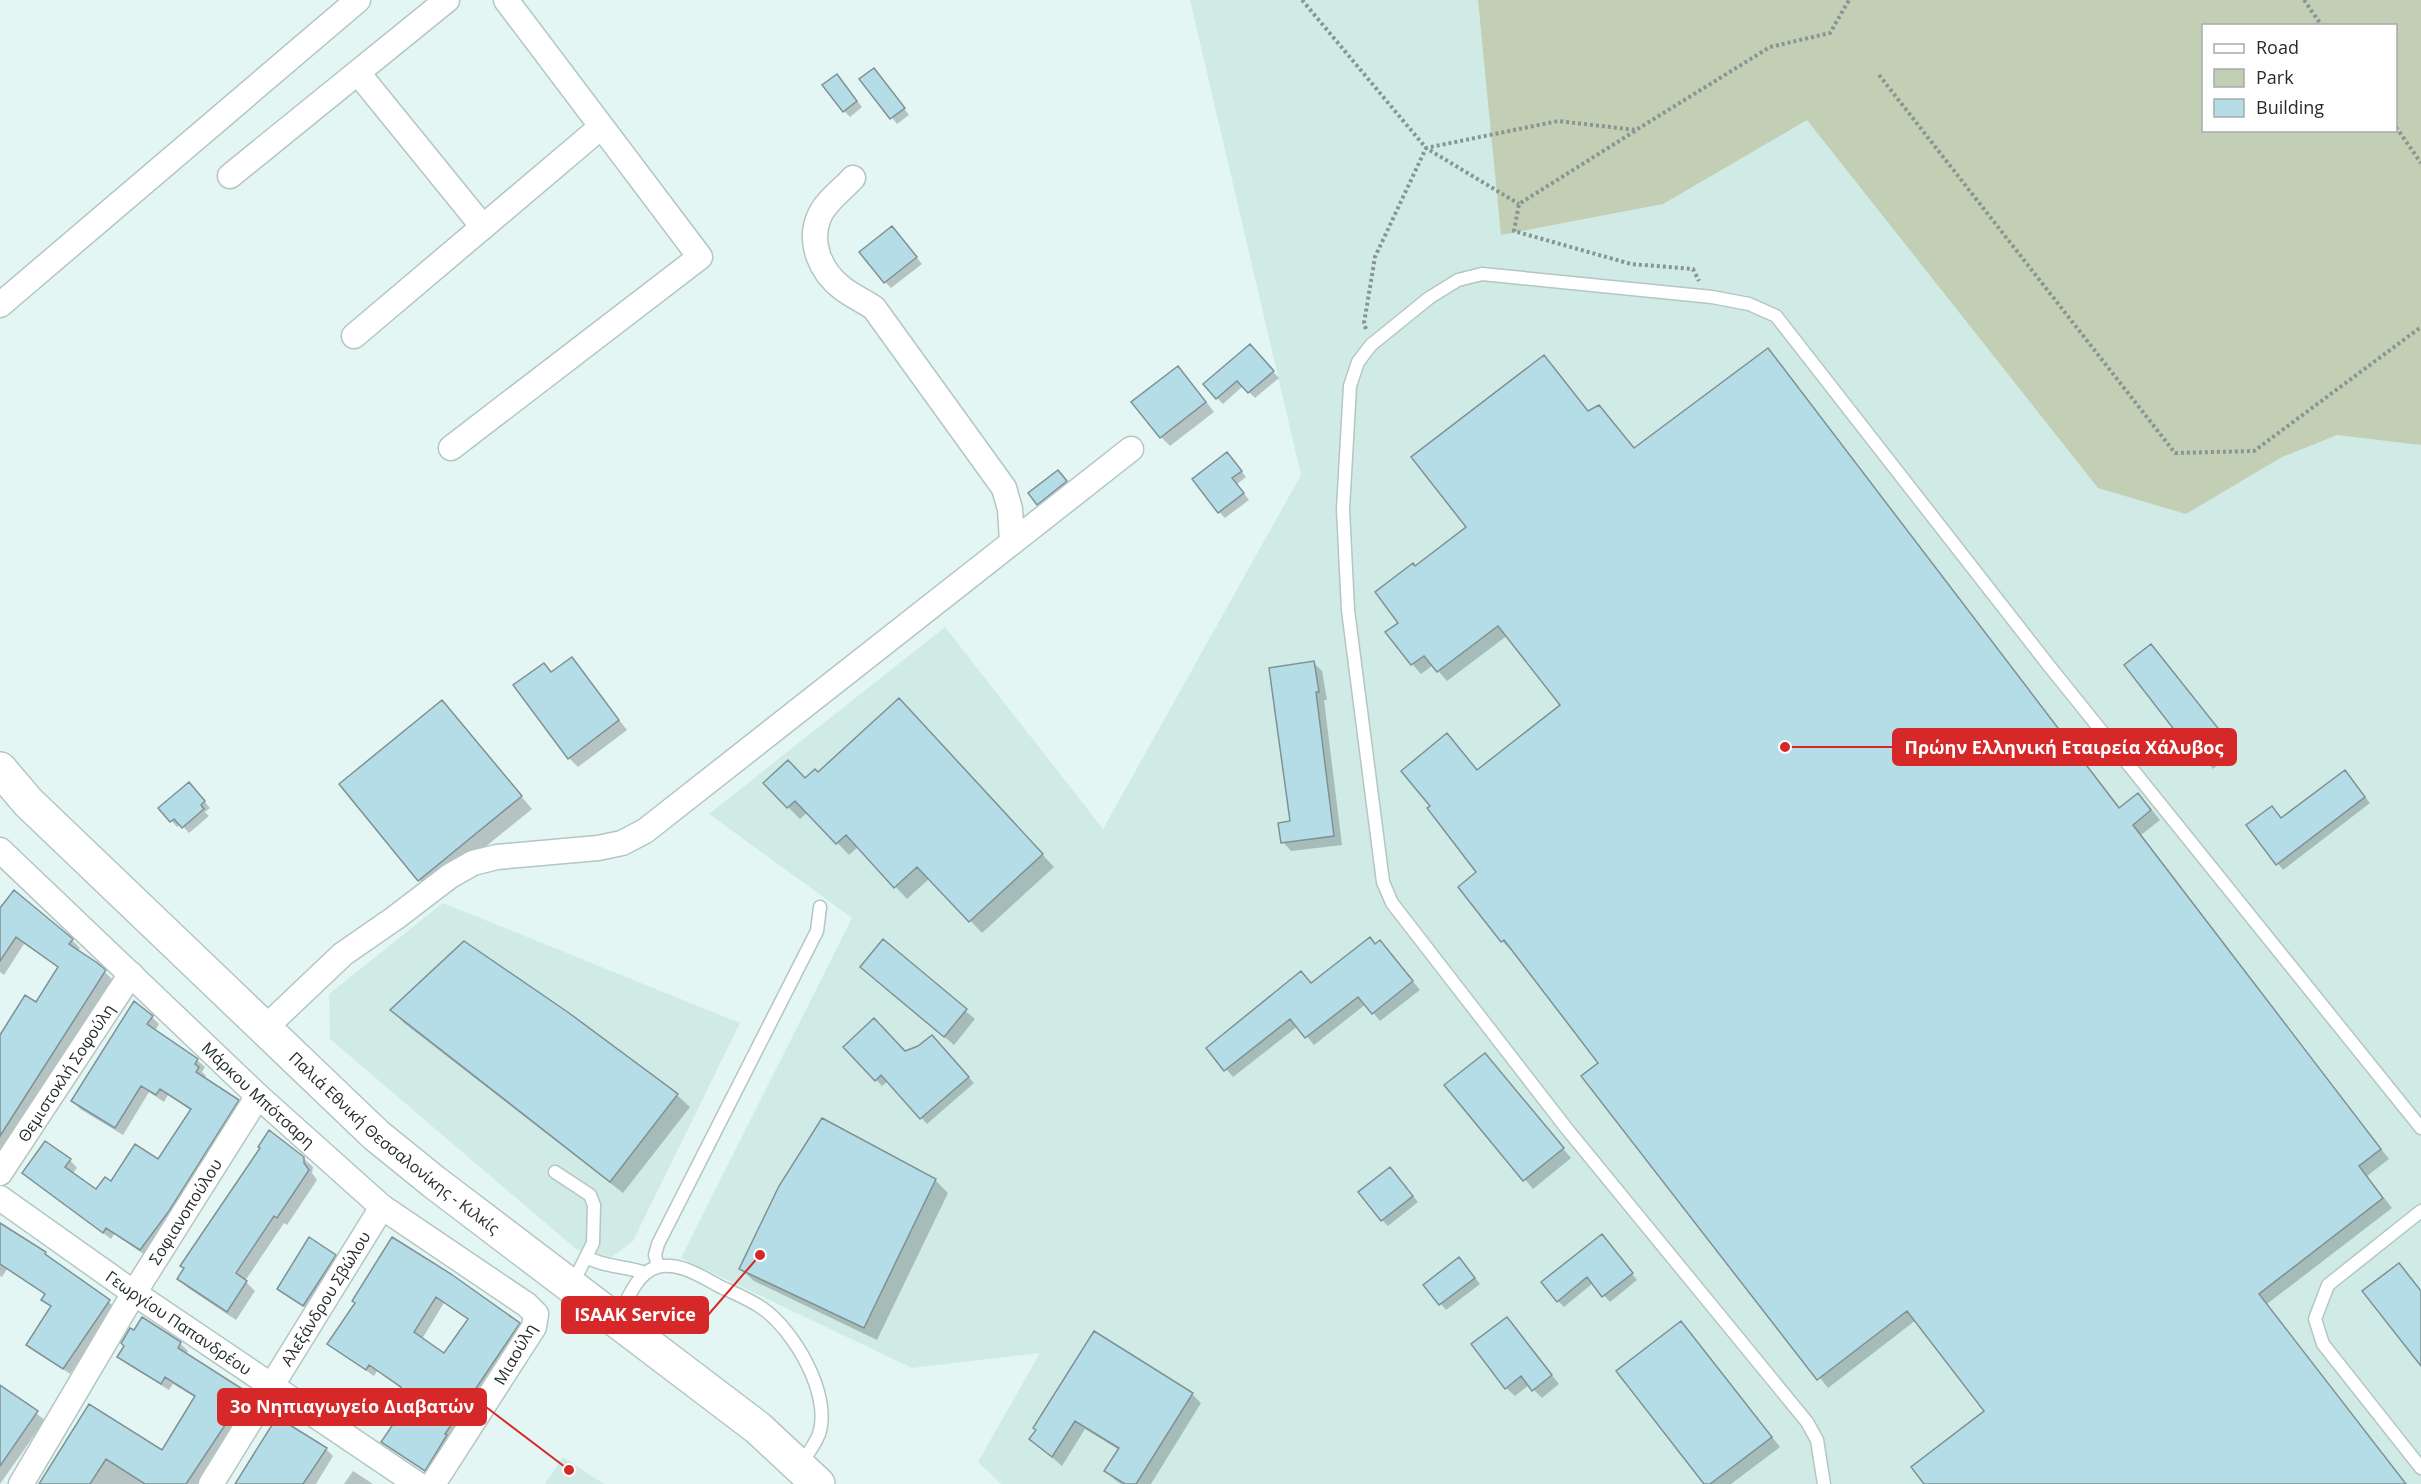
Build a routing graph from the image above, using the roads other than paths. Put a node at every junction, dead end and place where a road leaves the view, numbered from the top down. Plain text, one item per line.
1 (358, 0) edge
2 (447, 0) edge
3 (506, 0) edge
4 (358, 73) junction
5 (602, 127) junction
6 (230, 176) dead end
7 (854, 178) dead end
8 (483, 227) junction
9 (0, 305) edge
10 (354, 336) dead end
11 (452, 448) dead end
12 (1131, 449) dead end
13 (1012, 542) junction
14 (0, 769) edge
15 (0, 850) edge
16 (820, 907) dead end
17 (131, 974) junction
18 (264, 1029) junction
19 (258, 1096) junction
20 (2421, 1128) edge
21 (555, 1172) dead end
22 (0, 1173) edge
23 (0, 1197) edge
24 (382, 1207) junction
25 (2421, 1211) edge
26 (658, 1267) junction
27 (578, 1272) junction
28 (646, 1272) junction
29 (134, 1293) junction
30 (536, 1314) joint
31 (616, 1321) junction
32 (271, 1385) junction
33 (2421, 1468) edge
34 (809, 1475) edge
35 (21, 1484) edge
36 (211, 1484) edge
37 (417, 1484) edge
38 (433, 1484) edge
39 (1824, 1484) edge

1 - 9 street
2 - 4 street
3 - 5 street
4 - 6 street
4 - 8 street
5 - 8 street
5 - 11 street
7 - 13 street
8 - 10 street
12 - 13 street
13 - 18 street
14 - 18 main road, Παλιά Εθνική Θεσσαλονίκης - Κιλκίς
15 - 17 street, Μάρκου Μπότσαρη
16 - 26 lane
17 - 19 street, Μάρκου Μπότσαρη
17 - 22 street, Θεμιστοκλή Σοφούλη
18 - 27 main road, Παλιά Εθνική Θεσσαλονίκης - Κιλκίς
19 - 24 street, Μάρκου Μπότσαρη
19 - 29 street, Σοφιανοπούλου
20 - 39 lane
21 - 27 lane
23 - 29 street, Γεωργίου Παπανδρέου
24 - 30 street, Μάρκου Μπότσαρη
24 - 32 street, Αλεξάνδρου Σβώλου
25 - 33 lane
26 - 28 lane
26 - 34 lane
27 - 28 lane
27 - 31 main road, Παλιά Εθνική Θεσσαλονίκης - Κιλκίς
28 - 31 lane
29 - 32 street, Γεωργίου Παπανδρέου
29 - 35 street, Σοφιανοπούλου
30 - 38 street, Μιαούλη
31 - 34 main road, Παλιά Εθνική Θεσσαλονίκης - Κιλκίς
32 - 36 street, Αλεξάνδρου Σβώλου
32 - 37 street, Γεωργίου Παπανδρέου

